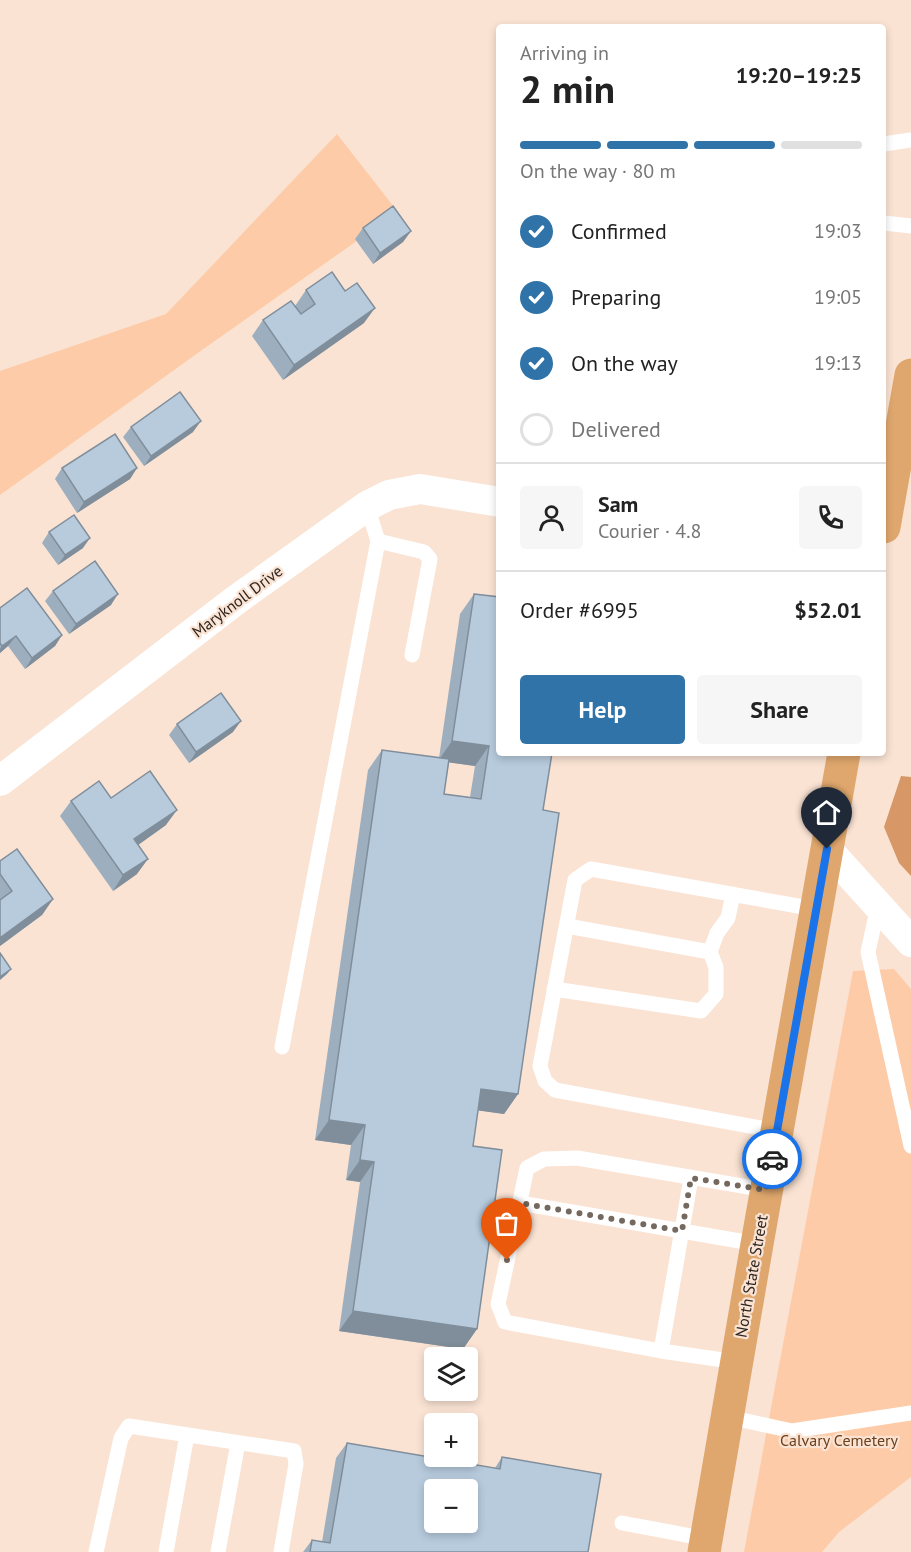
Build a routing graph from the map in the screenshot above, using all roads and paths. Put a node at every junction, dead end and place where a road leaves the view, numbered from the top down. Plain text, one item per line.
1 (911, 140) edge
2 (886, 144) edge
3 (886, 223) edge
4 (911, 226) edge
5 (911, 375) edge
6 (496, 501) edge
7 (367, 506) junction
8 (886, 512) edge
9 (378, 541) junction
10 (412, 655) dead end
11 (843, 756) edge
12 (0, 781) edge
13 (827, 849) junction
14 (733, 894) junction
15 (878, 906) junction
16 (815, 909) junction
17 (567, 926) junction
18 (911, 942) edge
19 (710, 951) junction
20 (554, 989) junction
21 (282, 1047) dead end
22 (777, 1131) junction
23 (911, 1146) edge
24 (691, 1178) junction
25 (766, 1190) junction
26 (520, 1203) junction
27 (682, 1231) junction
28 (757, 1244) junction
29 (661, 1351) junction
30 (737, 1362) junction
31 (911, 1413) edge
32 (728, 1417) junction
33 (187, 1435) junction
34 (238, 1443) junction
35 (622, 1523) dead end
36 (705, 1546) edge
37 (96, 1552) edge
38 (166, 1552) edge
39 (218, 1552) edge
40 (281, 1552) edge

1 - 2 lane
3 - 4 lane
5 - 8 main road
6 - 7 street, Maryknoll Drive
7 - 9 lane
7 - 12 street, Maryknoll Drive
9 - 10 lane
9 - 21 lane
11 - 13 main road, North State Street
13 - 15 street
13 - 16 main road, North State Street
14 - 16 lane
14 - 17 lane
14 - 19 lane
15 - 18 street
15 - 23 lane
16 - 22 main road, North State Street
17 - 19 lane
17 - 20 lane
19 - 20 lane
20 - 22 lane
22 - 25 main road, North State Street
24 - 25 lane
24 - 26 lane
24 - 27 lane
25 - 28 main road, North State Street
26 - 27 lane
26 - 29 lane
27 - 28 lane
27 - 29 lane
28 - 30 main road, North State Street
29 - 30 lane
30 - 32 main road, North State Street
31 - 32 lane
32 - 36 main road, North State Street
33 - 34 lane
33 - 37 lane
33 - 38 lane
34 - 39 lane
34 - 40 lane
35 - 36 lane

